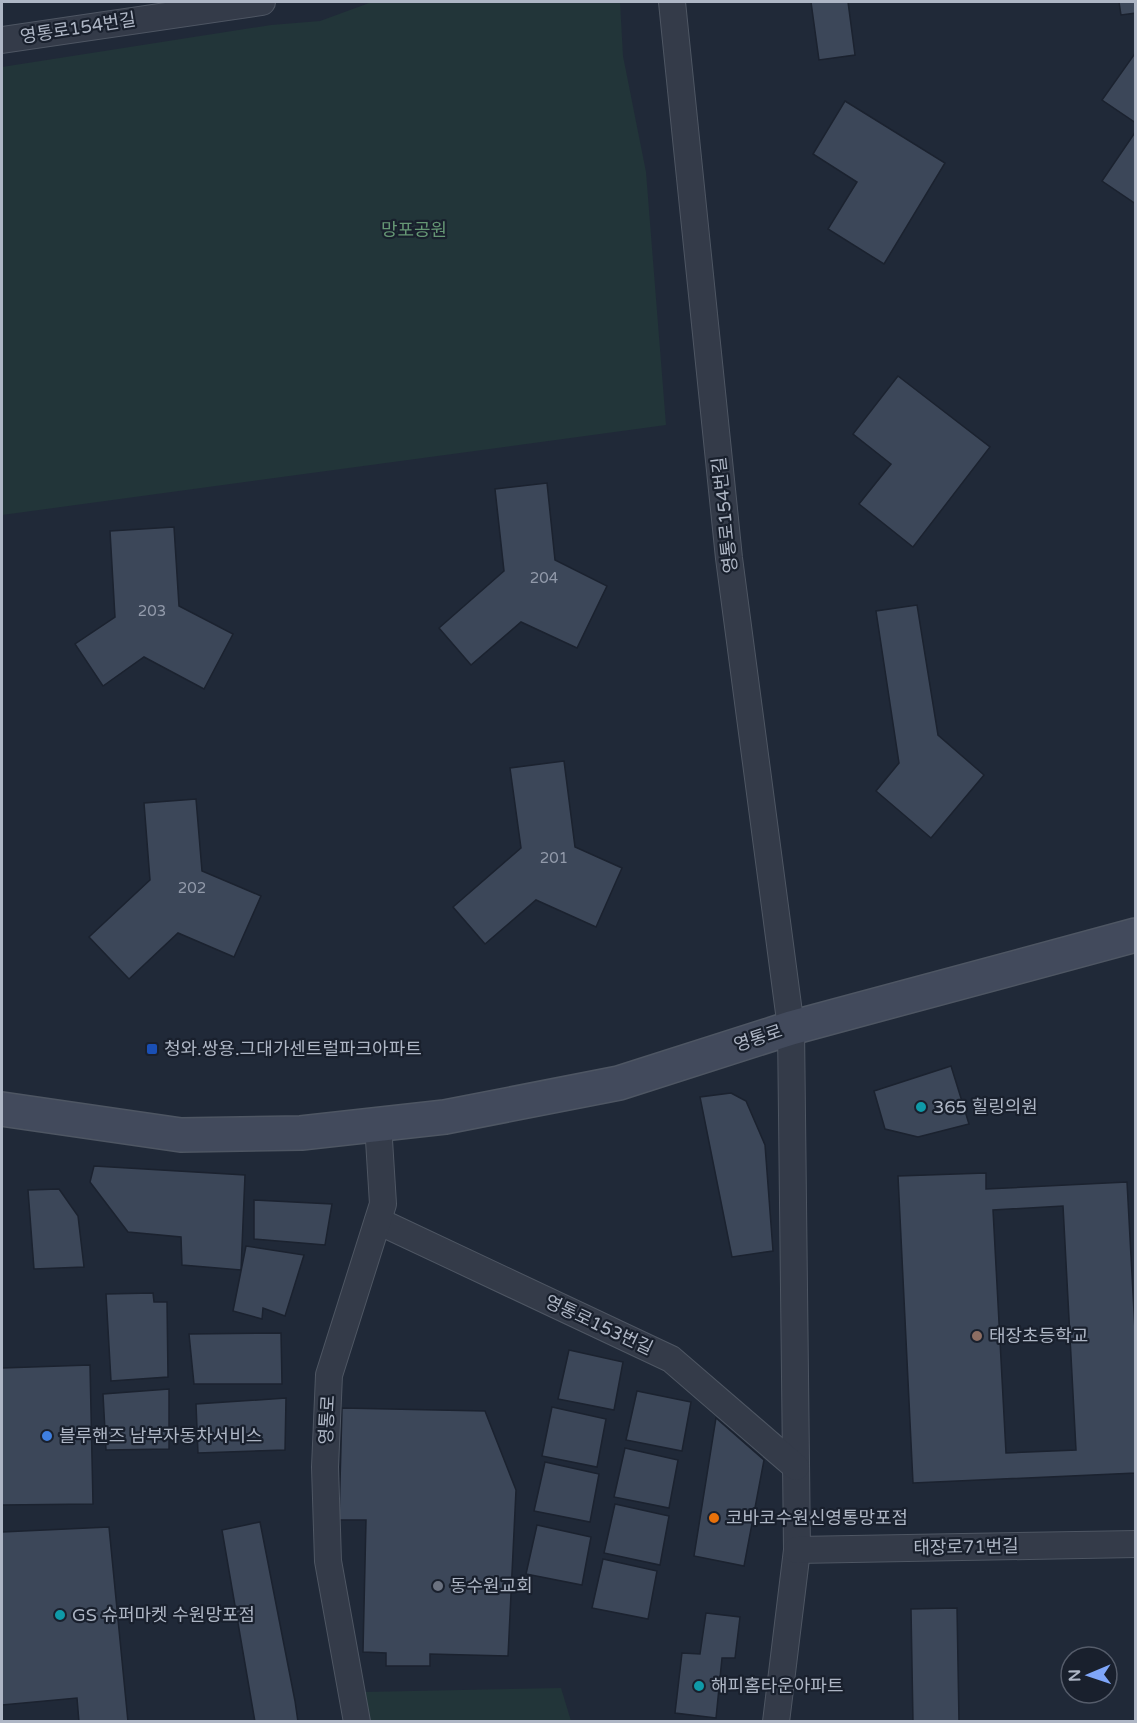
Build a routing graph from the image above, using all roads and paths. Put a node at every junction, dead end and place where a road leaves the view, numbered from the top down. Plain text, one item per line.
1 (262, 2) edge
2 (672, 2) edge
3 (2, 40) edge
4 (1136, 935) edge
5 (791, 1028) junction
6 (2, 1109) edge
7 (378, 1124) junction
8 (378, 1221) junction
9 (796, 1467) junction
10 (1136, 1544) edge
11 (796, 1550) junction
12 (357, 1722) edge
13 (776, 1722) edge

1 - 3 street, 영통로154번길
2 - 5 street, 영통로154번길
4 - 5 main road, 영통로
5 - 7 main road, 영통로
5 - 9 street
6 - 7 main road, 영통로
7 - 8 street, 영통로
8 - 9 street, 영통로153번길
8 - 12 street, 영통로
9 - 11 street
10 - 11 street, 태장로71번길
11 - 13 street

